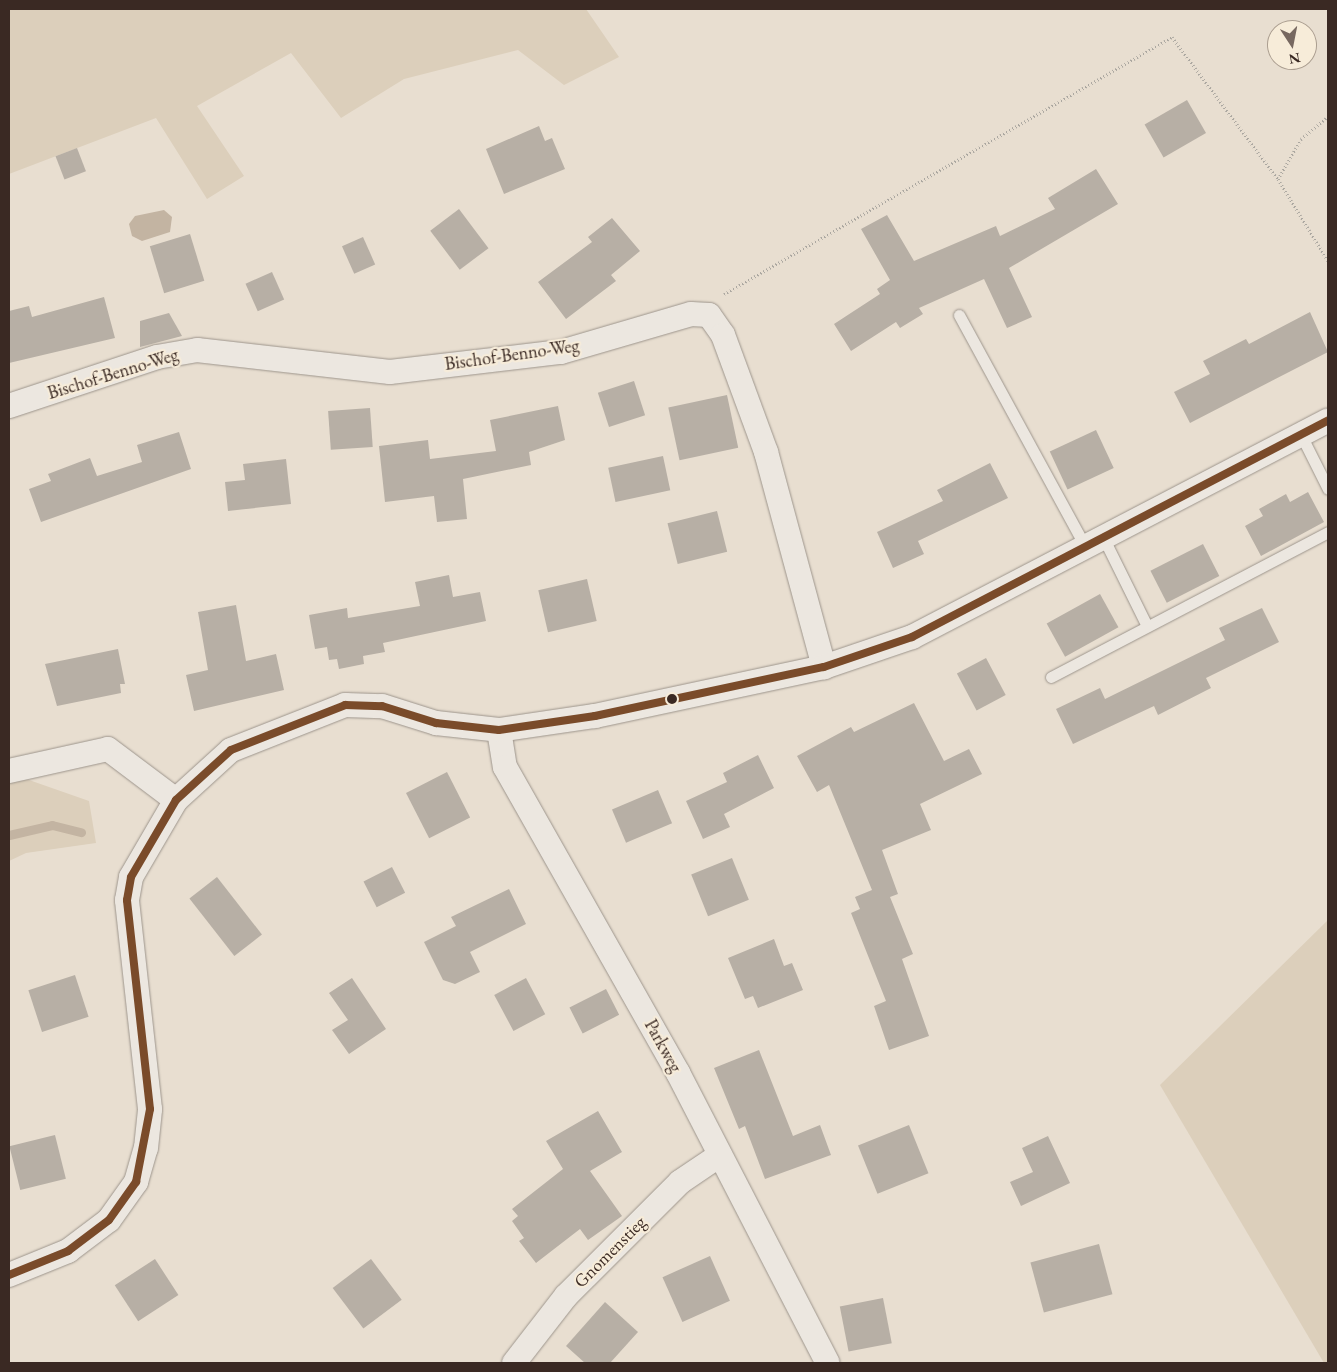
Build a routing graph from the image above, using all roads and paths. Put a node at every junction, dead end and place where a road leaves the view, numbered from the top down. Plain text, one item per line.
1 (1328, 116) edge
2 (1278, 179) junction
3 (1328, 261) edge
4 (721, 296) dead end
5 (959, 315) dead end
6 (9, 406) edge
7 (1328, 420) edge
8 (1301, 435) junction
9 (1328, 489) edge
10 (1328, 532) edge
11 (1095, 544) junction
12 (1147, 626) junction
13 (824, 667) junction
14 (1051, 677) dead end
15 (499, 730) junction
16 (9, 771) edge
17 (176, 800) junction
18 (720, 1155) junction
19 (9, 1275) edge
20 (514, 1363) edge
21 (828, 1363) edge

1 - 2 path
2 - 3 path
2 - 4 path
5 - 11 lane
6 - 13 street, Bischof-Benno-Weg
7 - 8 street
8 - 9 lane
8 - 11 street
10 - 12 lane
11 - 12 lane
11 - 13 street
12 - 14 lane
13 - 15 street
15 - 17 street
15 - 18 street, Parkweg
16 - 17 street
17 - 19 street
18 - 20 street, Gnomenstieg
18 - 21 street, Parkweg

